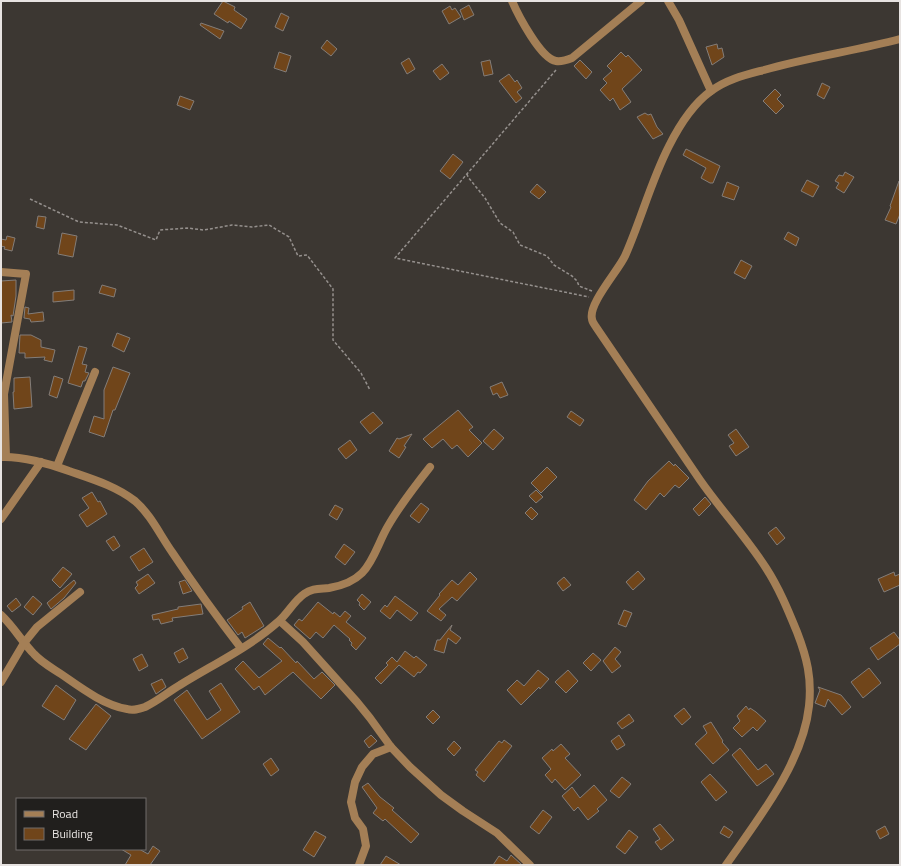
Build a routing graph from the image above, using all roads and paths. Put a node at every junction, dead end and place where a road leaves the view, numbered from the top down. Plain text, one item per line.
1 (512, 1) edge
2 (641, 1) edge
3 (668, 1) edge
4 (900, 39) edge
5 (564, 61) junction
6 (712, 91) junction
7 (467, 174) junction
8 (30, 199) dead end
9 (1, 272) edge
10 (597, 299) junction
11 (95, 372) dead end
12 (370, 390) dead end
13 (3, 457) edge
14 (41, 462) junction
15 (57, 466) junction
16 (430, 466) dead end
17 (1, 519) edge
18 (80, 592) dead end
19 (1, 615) edge
20 (280, 621) junction
21 (24, 643) junction
22 (241, 648) junction
23 (1, 682) edge
24 (391, 747) junction
25 (359, 865) edge
26 (530, 865) edge
27 (726, 865) edge

1 - 5 street
2 - 5 street
3 - 6 street
4 - 6 street
5 - 7 path
6 - 10 street
7 - 10 path
7 - 10 path
8 - 12 path
9 - 13 street
10 - 27 street
11 - 15 street
13 - 14 street
14 - 15 street
14 - 17 street
15 - 22 street
16 - 20 street
18 - 21 street
19 - 21 street
20 - 22 street
20 - 24 street
21 - 22 street
21 - 23 street
24 - 25 street
24 - 26 street

